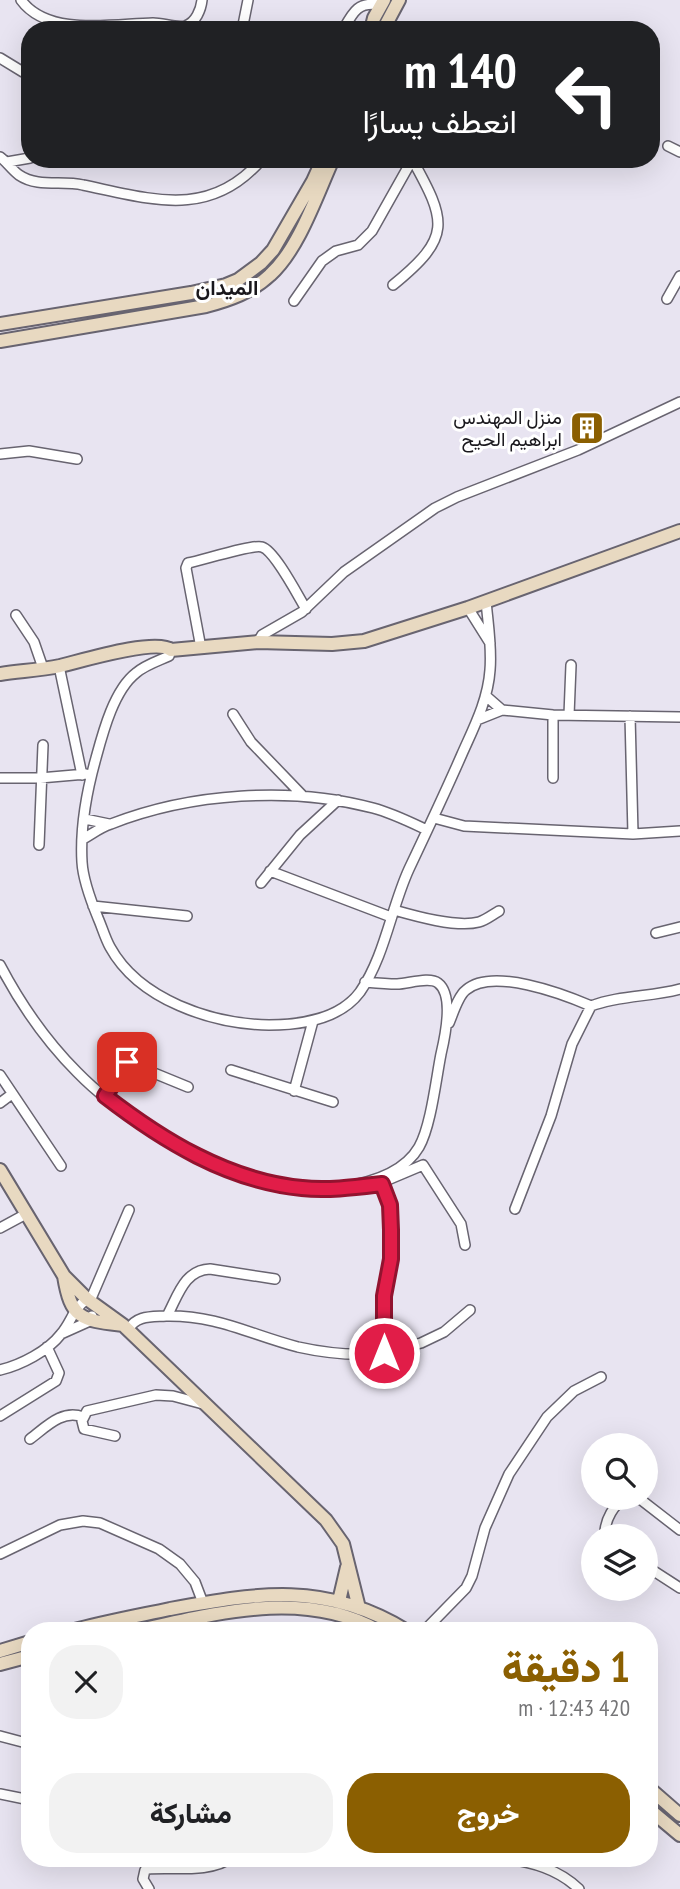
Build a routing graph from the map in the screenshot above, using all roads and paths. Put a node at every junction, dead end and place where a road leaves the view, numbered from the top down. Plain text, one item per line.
1 (21, 0) edge
2 (202, 0) edge
3 (248, 0) edge
4 (399, 0) edge
5 (382, 3) edge
6 (52, 21) edge
7 (193, 21) edge
8 (244, 21) edge
9 (350, 21) edge
10 (375, 21) edge
11 (388, 21) edge
12 (0, 58) edge
13 (21, 71) edge
14 (668, 146) dead end
15 (680, 152) edge
16 (21, 158) edge
17 (3, 159) edge
18 (254, 168) edge
19 (319, 168) edge
20 (329, 168) edge
21 (407, 168) edge
22 (416, 168) edge
23 (680, 276) edge
24 (393, 285) dead end
25 (667, 299) dead end
26 (294, 302) dead end
27 (0, 324) edge
28 (0, 341) edge
29 (680, 402) edge
30 (0, 454) edge
31 (77, 458) dead end
32 (680, 531) edge
33 (486, 601) junction
34 (468, 608) junction
35 (306, 609) junction
36 (16, 615) dead end
37 (258, 642) junction
38 (491, 644) junction
39 (201, 648) junction
40 (171, 650) junction
41 (571, 664) dead end
42 (59, 666) junction
43 (43, 668) junction
44 (0, 674) edge
45 (486, 695) junction
46 (502, 710) junction
47 (233, 714) dead end
48 (553, 715) junction
49 (569, 715) junction
50 (630, 716) junction
51 (680, 717) edge
52 (477, 720) junction
53 (43, 745) dead end
54 (87, 774) junction
55 (0, 778) edge
56 (40, 778) junction
57 (553, 778) dead end
58 (302, 795) junction
59 (338, 800) junction
60 (434, 818) junction
61 (85, 819) junction
62 (109, 824) junction
63 (427, 830) junction
64 (680, 831) edge
65 (633, 834) junction
66 (83, 839) junction
67 (39, 845) dead end
68 (270, 871) junction
69 (261, 883) dead end
70 (93, 906) junction
71 (499, 911) dead end
72 (393, 913) junction
73 (187, 916) dead end
74 (680, 927) edge
75 (656, 933) dead end
76 (0, 965) edge
77 (365, 982) junction
78 (680, 989) edge
79 (591, 1006) junction
80 (313, 1021) junction
81 (448, 1024) junction
82 (231, 1070) dead end
83 (0, 1075) edge
84 (188, 1087) dead end
85 (294, 1091) junction
86 (12, 1094) junction
87 (105, 1096) junction
88 (333, 1102) dead end
89 (0, 1103) edge
90 (61, 1166) dead end
91 (0, 1170) edge
92 (365, 1184) junction
93 (382, 1184) junction
94 (515, 1209) dead end
95 (129, 1210) dead end
96 (26, 1214) junction
97 (0, 1228) edge
98 (466, 1245) dead end
99 (64, 1276) junction
100 (275, 1279) dead end
101 (91, 1301) junction
102 (74, 1310) junction
103 (470, 1310) dead end
104 (167, 1316) junction
105 (90, 1321) junction
106 (126, 1328) junction
107 (61, 1334) junction
108 (47, 1347) junction
109 (384, 1353) junction
110 (0, 1370) edge
111 (601, 1377) dead end
112 (203, 1404) junction
113 (0, 1416) edge
114 (83, 1418) junction
115 (115, 1436) dead end
116 (30, 1439) dead end
117 (654, 1510) edge
118 (680, 1530) edge
119 (0, 1554) edge
120 (347, 1567) junction
121 (658, 1574) edge
122 (680, 1588) edge
123 (339, 1601) junction
124 (203, 1603) junction
125 (359, 1608) junction
126 (110, 1622) edge
127 (180, 1622) edge
128 (359, 1622) edge
129 (392, 1622) edge
130 (433, 1622) edge
131 (21, 1645) edge
132 (0, 1651) edge
133 (21, 1658) edge
134 (0, 1664) edge
135 (0, 1736) edge
136 (21, 1742) edge
137 (0, 1794) edge
138 (658, 1796) edge
139 (21, 1798) edge
140 (680, 1815) edge
141 (658, 1817) edge
142 (680, 1835) edge
143 (191, 1867) edge
144 (544, 1867) edge
145 (149, 1889) edge
146 (579, 1889) edge

1 - 6 street
2 - 7 street
3 - 8 street
4 - 11 main road
5 - 9 street
5 - 10 main road
12 - 13 street
14 - 15 street
16 - 17 street
17 - 18 street
19 - 27 main road
20 - 28 main road
21 - 26 street
22 - 24 street
23 - 25 street
29 - 35 street
30 - 31 street
32 - 33 main road
33 - 34 main road
33 - 38 street
34 - 37 main road
34 - 38 street
35 - 37 street
35 - 39 street
36 - 43 street
37 - 39 main road
38 - 45 street
39 - 40 main road
40 - 42 main road
40 - 54 street
41 - 49 street
42 - 43 main road
42 - 54 street
43 - 44 main road
45 - 46 street
45 - 52 street
46 - 48 street
46 - 52 street
47 - 58 street
48 - 49 street
48 - 57 street
49 - 50 street
50 - 51 street
50 - 65 street
52 - 60 street
53 - 56 street
54 - 56 street
54 - 61 street
55 - 56 street
56 - 67 street
58 - 59 street
58 - 62 street
59 - 63 street
59 - 68 street
60 - 63 street
60 - 65 street
61 - 62 street
61 - 66 street
62 - 66 street
63 - 72 street
64 - 65 street
66 - 70 street
68 - 69 street
68 - 72 street
70 - 73 street
70 - 80 street
71 - 72 street
72 - 77 street
74 - 75 street
76 - 87 street
77 - 80 street
77 - 81 street
78 - 79 street
79 - 81 street
79 - 94 street
80 - 85 street
81 - 92 street
82 - 85 street
83 - 86 street
84 - 87 street
85 - 88 street
86 - 89 street
86 - 90 street
87 - 92 street
91 - 96 main road
92 - 93 street
93 - 98 street
93 - 109 street
95 - 101 street
96 - 97 street
96 - 99 main road
99 - 101 main road
99 - 102 main road
100 - 104 street
101 - 102 street
101 - 105 street
101 - 106 main road
102 - 105 main road
102 - 107 street
103 - 109 street
104 - 106 street
104 - 109 street
105 - 106 main road
105 - 107 street
106 - 112 main road
107 - 108 street
108 - 110 street
108 - 113 street
111 - 130 street
112 - 114 street
112 - 120 main road
114 - 115 street
114 - 116 street
117 - 118 street
119 - 124 street
120 - 123 main road
120 - 125 main road
121 - 122 street
123 - 124 main road
123 - 125 main road
124 - 126 main road
125 - 129 main road
127 - 128 main road
131 - 132 main road
133 - 134 main road
135 - 136 street
137 - 139 street
138 - 140 main road
141 - 142 main road
143 - 145 street
144 - 146 street

